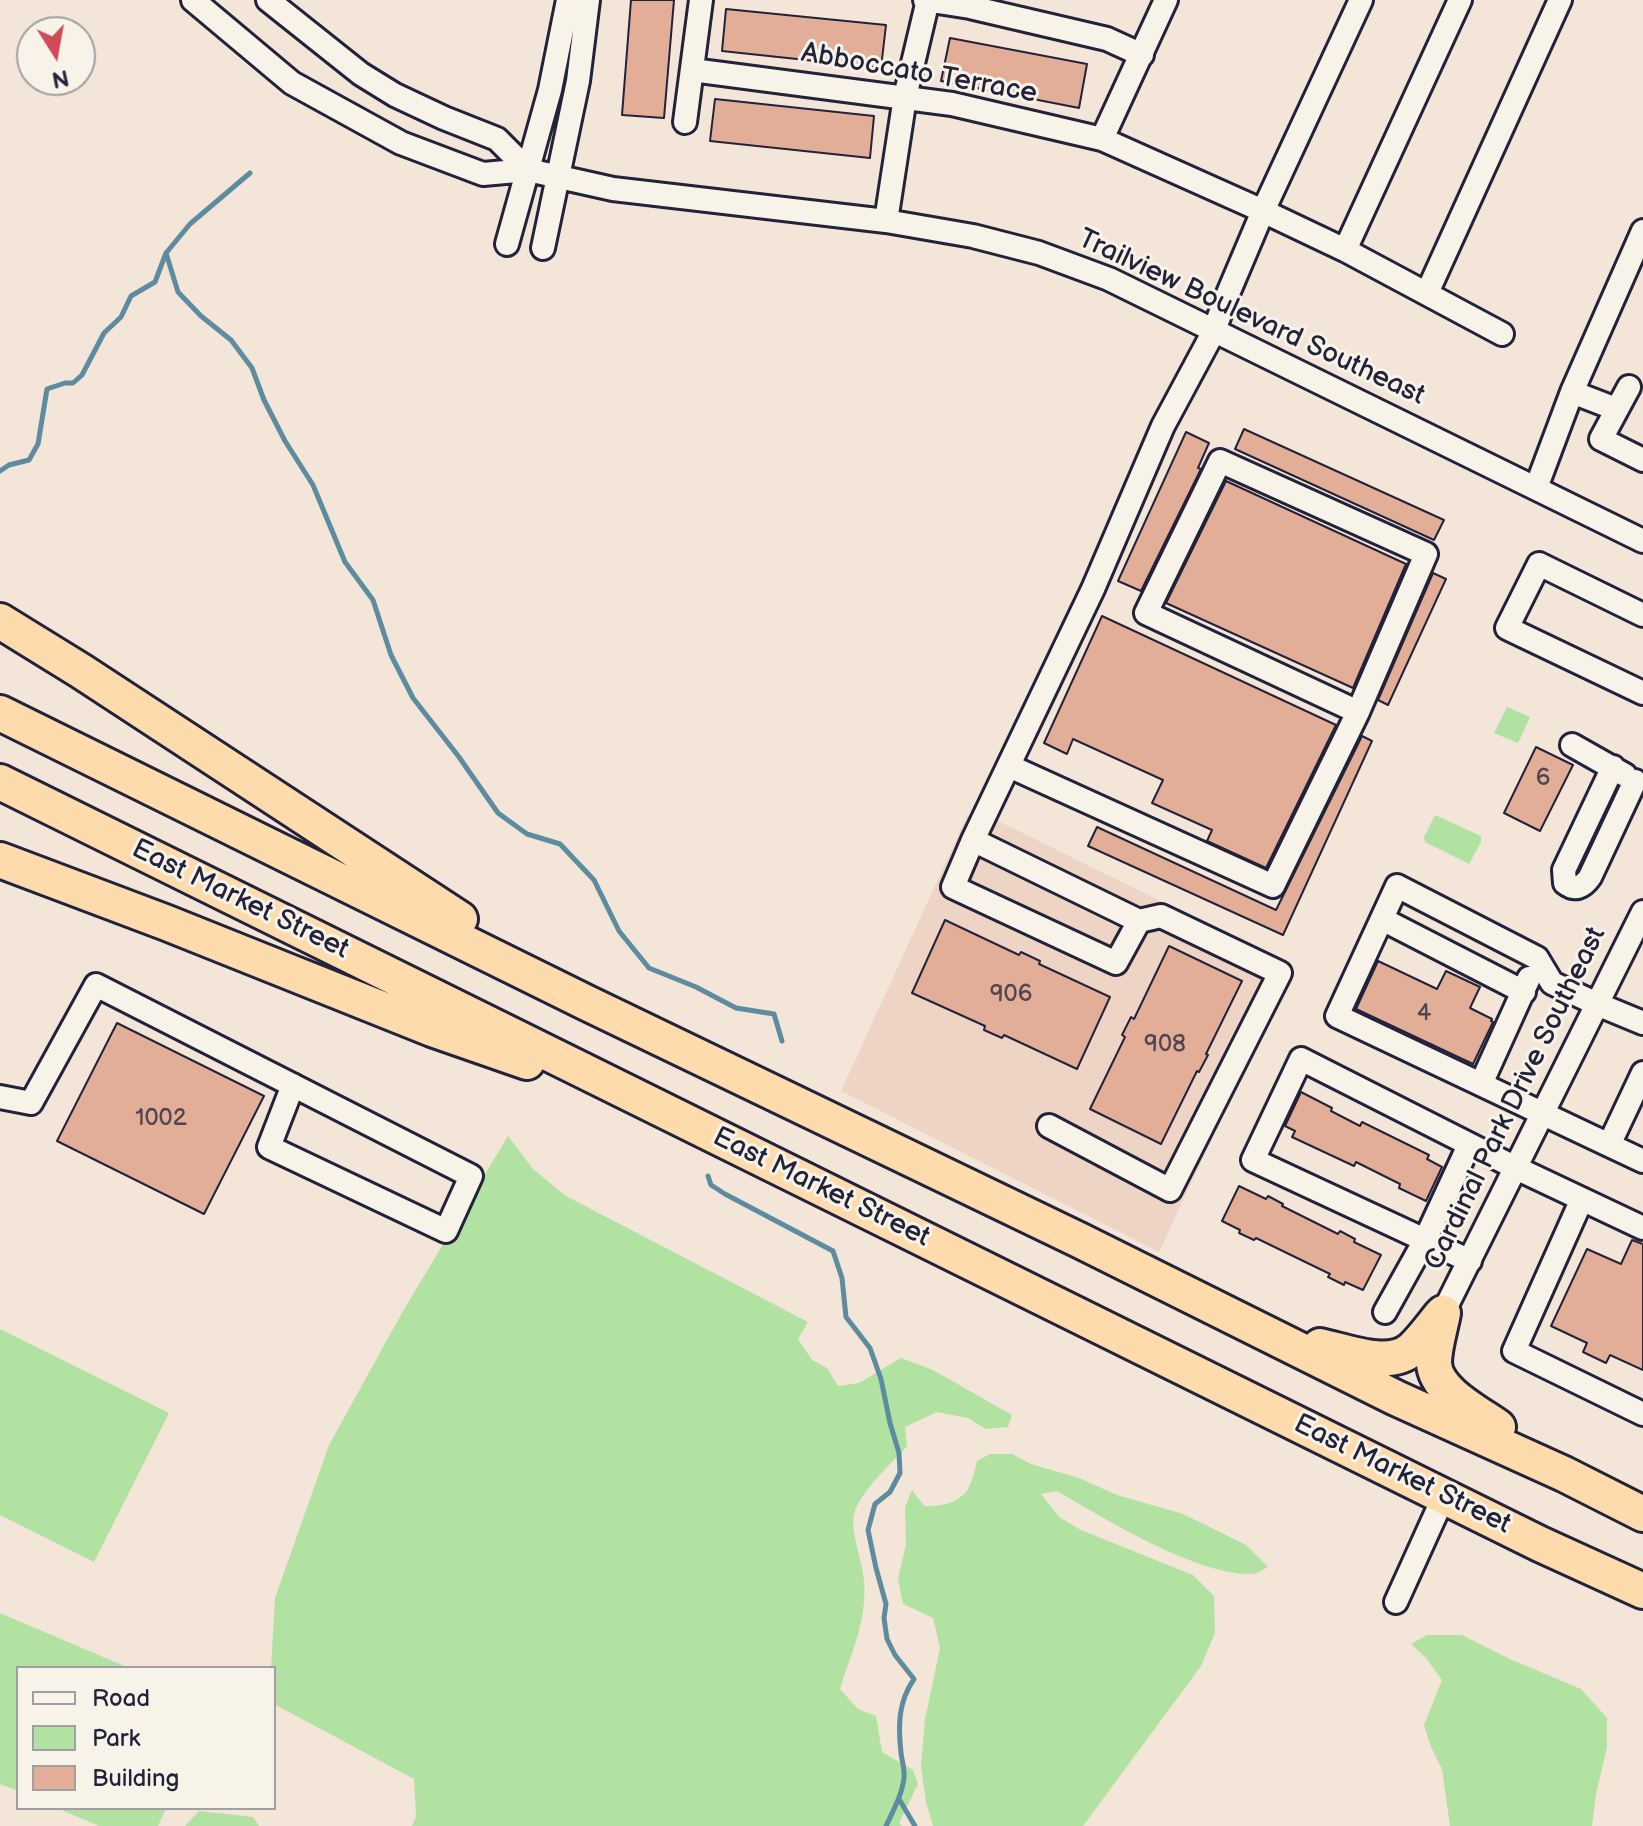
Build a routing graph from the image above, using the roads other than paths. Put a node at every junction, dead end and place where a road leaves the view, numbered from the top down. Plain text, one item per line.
1 (193, 0) edge
2 (268, 0) edge
3 (568, 0) edge
4 (588, 0) edge
5 (701, 0) edge
6 (926, 0) edge
7 (1166, 0) edge
8 (1361, 0) edge
9 (1460, 0) edge
10 (1560, 0) edge
11 (1142, 55) junction
12 (692, 70) junction
13 (905, 97) junction
14 (685, 122) dead end
15 (1102, 139) junction
16 (528, 170) junction
17 (558, 177) junction
18 (1263, 211) junction
19 (886, 221) junction
20 (1643, 231) edge
21 (507, 244) dead end
22 (543, 248) dead end
23 (1345, 250) junction
24 (1638, 254) edge
25 (1427, 293) junction
26 (1214, 331) junction
27 (1502, 334) dead end
28 (1629, 387) dead end
29 (1572, 392) junction
30 (1616, 409) junction
31 (1643, 460) edge
32 (1536, 488) junction
33 (1643, 541) edge
34 (1643, 615) edge
35 (0, 621) edge
36 (1643, 693) edge
37 (1358, 712) junction
38 (0, 713) edge
39 (1572, 745) dead end
40 (1009, 766) junction
41 (1613, 767) junction
42 (0, 782) edge
43 (1639, 783) edge
44 (973, 840) junction
45 (0, 860) edge
46 (1643, 912) edge
47 (1382, 919) junction
48 (1139, 921) junction
49 (1537, 958) junction
50 (1524, 992) junction
51 (587, 1003) junction
52 (1597, 1004) junction
53 (1643, 1023) edge
54 (1643, 1073) edge
55 (1481, 1084) junction
56 (293, 1085) junction
57 (0, 1097) edge
58 (660, 1107) junction
59 (1543, 1114) junction
60 (1049, 1126) dead end
61 (1469, 1145) junction
62 (1609, 1145) junction
63 (1643, 1161) edge
64 (1516, 1168) junction
65 (1582, 1199) junction
66 (1643, 1228) edge
67 (1425, 1240) junction
68 (1470, 1261) junction
69 (1385, 1312) dead end
70 (1443, 1313) junction
71 (1269, 1335) junction
72 (1643, 1414) edge
73 (1564, 1474) junction
74 (1444, 1496) junction
75 (1643, 1514) edge
76 (1540, 1544) junction
77 (1643, 1591) edge
78 (1396, 1602) dead end
79 (1643, 1607) edge

1 - 16 street, Trailview Boulevard Southeast
2 - 16 street
3 - 16 street
4 - 17 street
5 - 12 street
6 - 11 street
6 - 13 street
7 - 11 street
8 - 18 street
9 - 23 street
10 - 25 street
11 - 15 street
12 - 13 street, Abboccato Terrace
12 - 14 street
13 - 15 street, Abboccato Terrace
13 - 19 street
15 - 18 street, Abboccato Terrace
16 - 17 street, Trailview Boulevard Southeast
16 - 21 street
17 - 19 street, Trailview Boulevard Southeast
17 - 22 street
18 - 23 street, Abboccato Terrace
18 - 26 street
19 - 26 street, Trailview Boulevard Southeast
20 - 24 street
23 - 25 street, Abboccato Terrace
24 - 29 street
25 - 27 street, Abboccato Terrace
26 - 32 street, Trailview Boulevard Southeast
26 - 40 street
28 - 30 street
29 - 30 street
29 - 32 street
30 - 31 street
32 - 33 street, Trailview Boulevard Southeast
34 - 36 street
35 - 51 highway
37 - 37 street
37 - 40 street
38 - 51 highway
39 - 41 street
40 - 44 street
41 - 43 street
41 - 43 street
42 - 58 highway, East Market Street
44 - 48 street
44 - 48 street
45 - 58 highway
46 - 52 street, Cardinal Park Drive Southeast
47 - 49 street
47 - 50 street
47 - 55 street
48 - 60 street
49 - 50 street
49 - 52 street
50 - 55 street
51 - 71 highway
52 - 53 street
52 - 59 street, Cardinal Park Drive Southeast
54 - 62 street
55 - 59 street
56 - 56 street
56 - 57 street
58 - 74 highway, East Market Street
59 - 62 street
59 - 64 street, Cardinal Park Drive Southeast
61 - 64 street
61 - 67 street
61 - 67 street
62 - 63 street
64 - 65 street
64 - 68 street, Cardinal Park Drive Southeast
65 - 66 street
65 - 72 street
67 - 68 street
67 - 69 street
68 - 70 street, Cardinal Park Drive Southeast
70 - 71 highway
70 - 73 highway
71 - 73 highway
73 - 75 highway
74 - 76 highway, East Market Street
74 - 78 street
76 - 77 highway, East Market Street
76 - 79 highway

